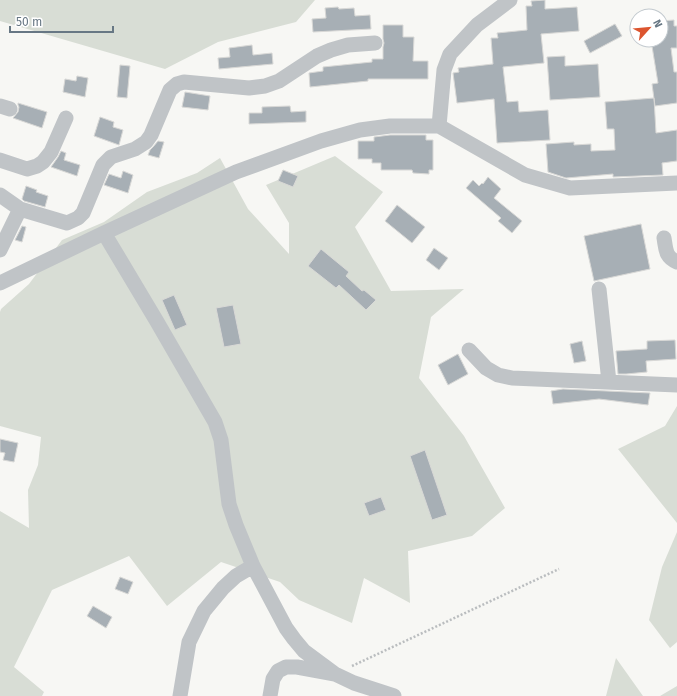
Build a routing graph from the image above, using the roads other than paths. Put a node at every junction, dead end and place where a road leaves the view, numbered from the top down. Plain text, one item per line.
1 (510, 0) edge
2 (375, 43) dead end
3 (66, 118) dead end
4 (439, 126) junction
5 (0, 160) edge
6 (677, 183) edge
7 (0, 195) edge
8 (20, 208) junction
9 (104, 233) junction
10 (664, 238) dead end
11 (0, 250) edge
12 (677, 262) edge
13 (0, 283) edge
14 (599, 289) dead end
15 (469, 350) dead end
16 (609, 382) junction
17 (677, 385) edge
18 (253, 566) junction
19 (335, 674) junction
20 (180, 696) edge
21 (270, 696) edge
22 (394, 696) edge

1 - 4 street
2 - 8 street
3 - 5 street
4 - 6 street
4 - 9 street
7 - 8 street
8 - 11 street
9 - 13 street
9 - 18 street
10 - 12 street
14 - 16 street
15 - 16 street
16 - 17 street
18 - 19 street
18 - 20 street
19 - 21 street
19 - 22 street

